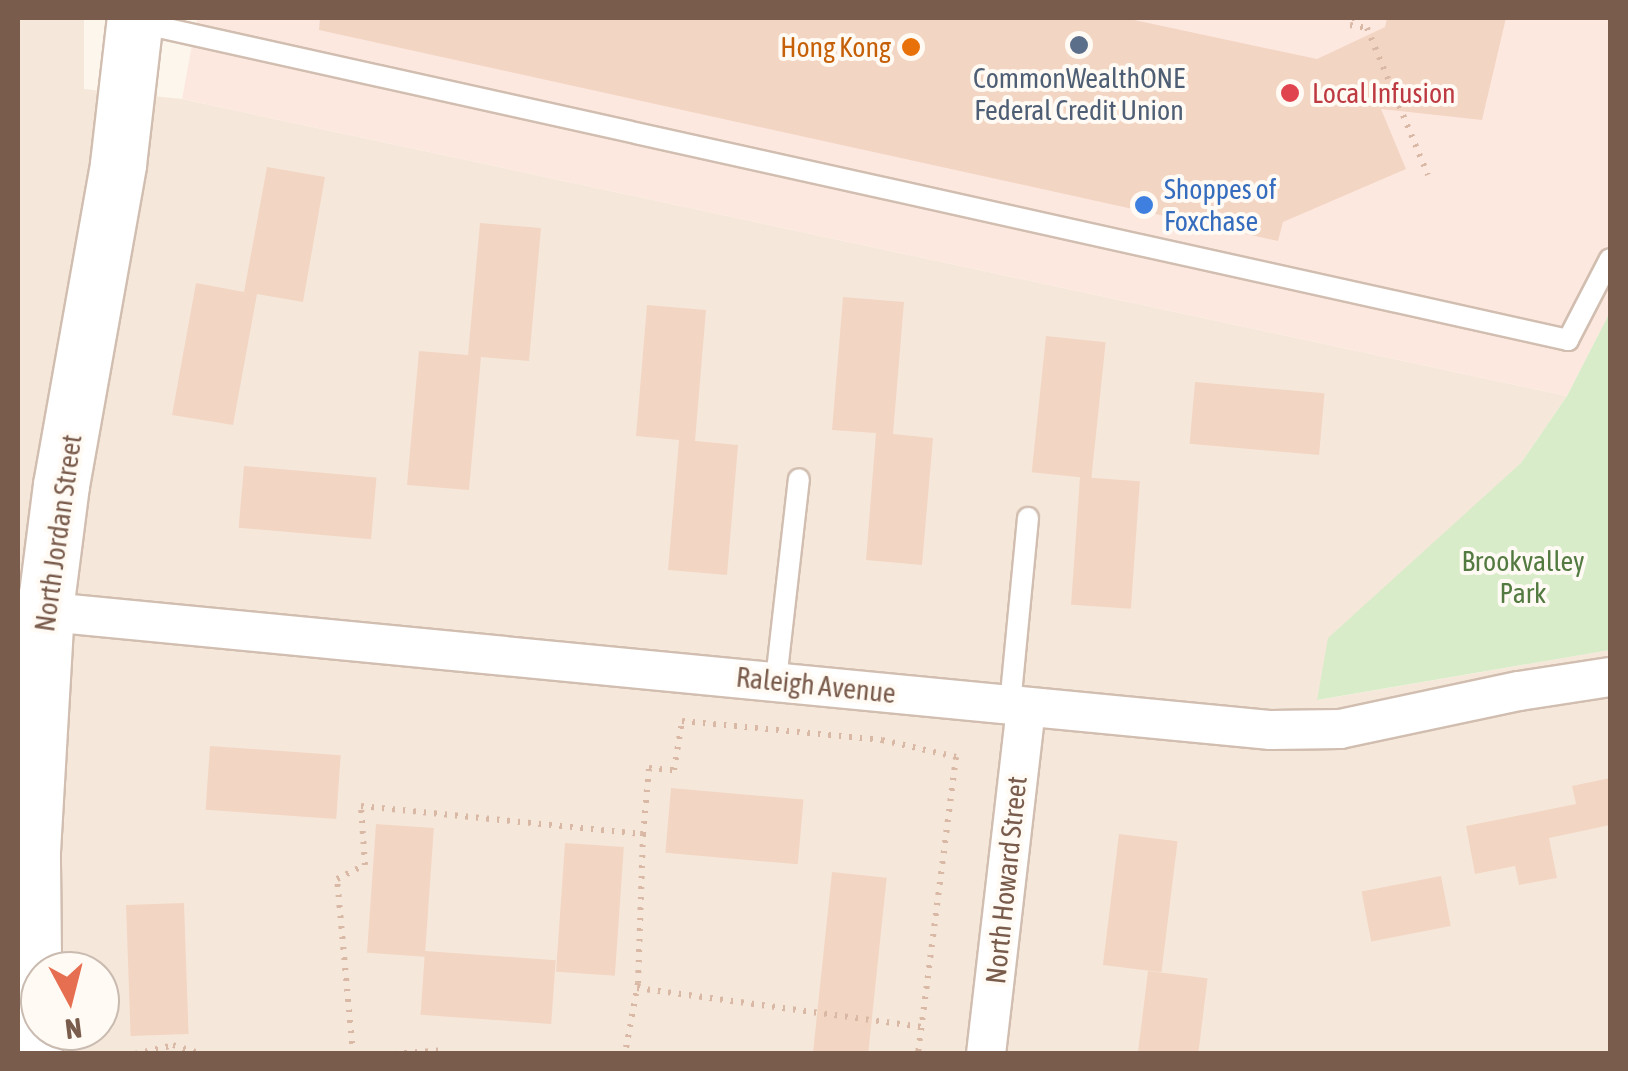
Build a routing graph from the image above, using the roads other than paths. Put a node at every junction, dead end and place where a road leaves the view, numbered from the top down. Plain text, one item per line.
1 (135, 20) edge
2 (1610, 259) edge
3 (799, 478) dead end
4 (1028, 518) dead end
5 (32, 610) edge
6 (1610, 677) edge
7 (776, 680) junction
8 (1018, 706) junction
9 (34, 1054) edge
10 (986, 1054) edge

1 - 2 lane
1 - 5 street, North Jordan Street
3 - 7 lane
4 - 8 lane
5 - 7 street, Raleigh Avenue
5 - 9 street, North Jordan Street
6 - 8 street, Raleigh Avenue
7 - 8 street, Raleigh Avenue
8 - 10 street, North Howard Street

